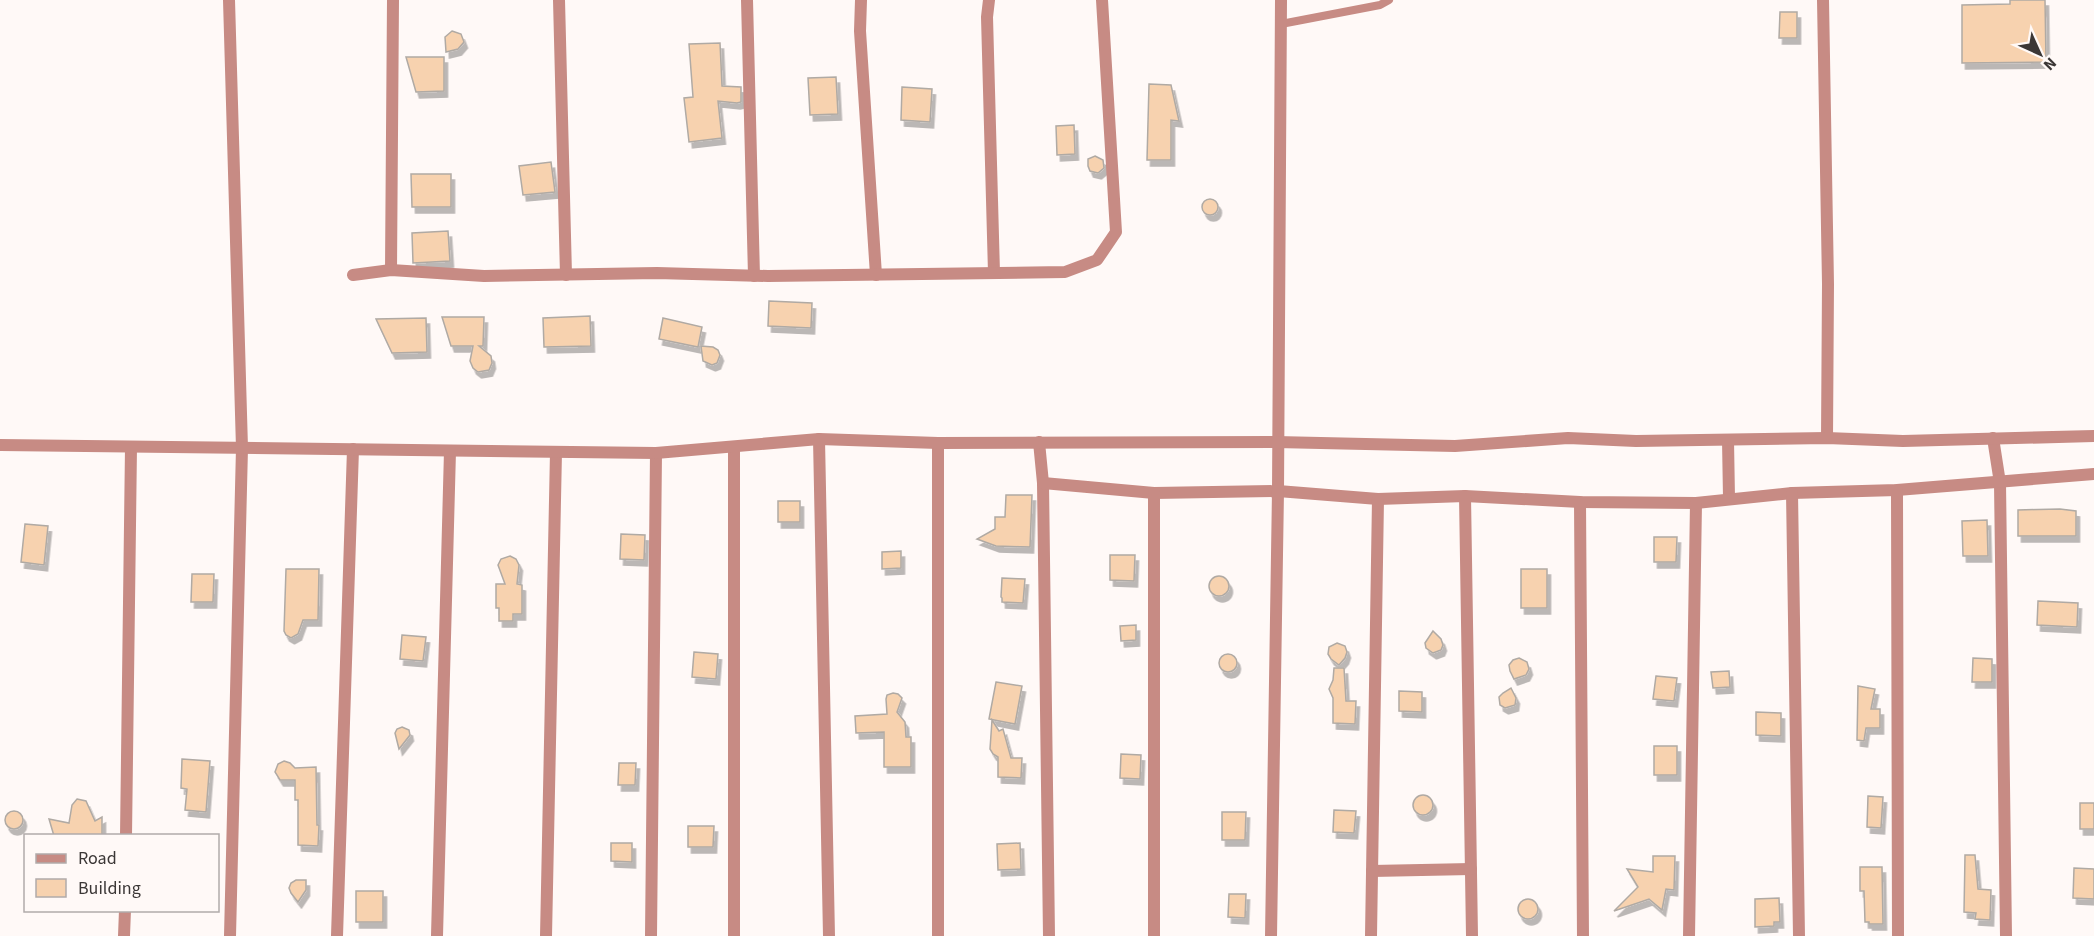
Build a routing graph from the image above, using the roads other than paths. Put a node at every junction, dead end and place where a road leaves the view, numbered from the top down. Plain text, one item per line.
1 (229, 0) edge
2 (393, 0) edge
3 (559, 0) edge
4 (747, 0) edge
5 (861, 0) edge
6 (989, 0) edge
7 (1102, 0) edge
8 (1281, 0) edge
9 (1389, 0) edge
10 (1823, 0) edge
11 (1281, 24) junction
12 (391, 270) junction
13 (994, 273) junction
14 (353, 275) dead end
15 (566, 275) junction
16 (876, 275) junction
17 (754, 276) junction
18 (2094, 436) edge
19 (1827, 438) junction
20 (1993, 438) junction
21 (819, 439) junction
22 (1728, 440) junction
23 (1040, 442) junction
24 (1276, 442) junction
25 (938, 443) junction
26 (0, 445) edge
27 (131, 447) junction
28 (734, 447) junction
29 (242, 448) junction
30 (352, 449) junction
31 (450, 451) junction
32 (556, 452) junction
33 (656, 453) junction
34 (2094, 474) edge
35 (1042, 483) junction
36 (2000, 483) junction
37 (1897, 490) junction
38 (1278, 491) junction
39 (1155, 493) junction
40 (1792, 493) junction
41 (1465, 496) junction
42 (1729, 498) junction
43 (1378, 499) junction
44 (1580, 502) junction
45 (1696, 503) junction
46 (126, 834) edge
47 (1471, 869) junction
48 (1372, 871) junction
49 (124, 912) edge
50 (124, 936) edge
51 (230, 936) edge
52 (337, 936) edge
53 (437, 936) edge
54 (546, 936) edge
55 (651, 936) edge
56 (734, 936) edge
57 (829, 936) edge
58 (938, 936) edge
59 (1049, 936) edge
60 (1154, 936) edge
61 (1271, 936) edge
62 (1371, 936) edge
63 (1472, 936) edge
64 (1583, 936) edge
65 (1689, 936) edge
66 (1799, 936) edge
67 (1898, 936) edge
68 (2006, 936) edge

1 - 29 street
2 - 12 street
3 - 15 street
4 - 17 street
5 - 16 street
6 - 13 street
7 - 13 street
8 - 11 street
9 - 11 lane
10 - 19 street
11 - 24 street
12 - 14 street
12 - 15 street
13 - 16 street
15 - 17 street
16 - 17 street
18 - 20 street
19 - 20 street
19 - 22 street
20 - 36 street
21 - 25 street
21 - 28 street
21 - 57 street
22 - 24 street
22 - 42 street
23 - 24 street
23 - 25 street
23 - 35 street
24 - 38 street
25 - 58 street
26 - 27 street
27 - 29 street
27 - 46 street
28 - 33 street
28 - 56 street
29 - 30 street
29 - 51 street
30 - 31 street
30 - 52 street
31 - 32 street
31 - 53 street
32 - 33 street
32 - 54 street
33 - 55 street
34 - 36 street
35 - 39 street
35 - 59 street
36 - 37 street
36 - 68 street
37 - 40 street
37 - 67 street
38 - 39 street
38 - 43 street
38 - 61 street
39 - 60 street
40 - 42 street
40 - 66 street
41 - 43 street
41 - 44 street
41 - 47 street
42 - 45 street
43 - 48 street
44 - 45 street
44 - 64 street
45 - 65 street
47 - 48 street
47 - 63 street
48 - 62 street
49 - 50 street

